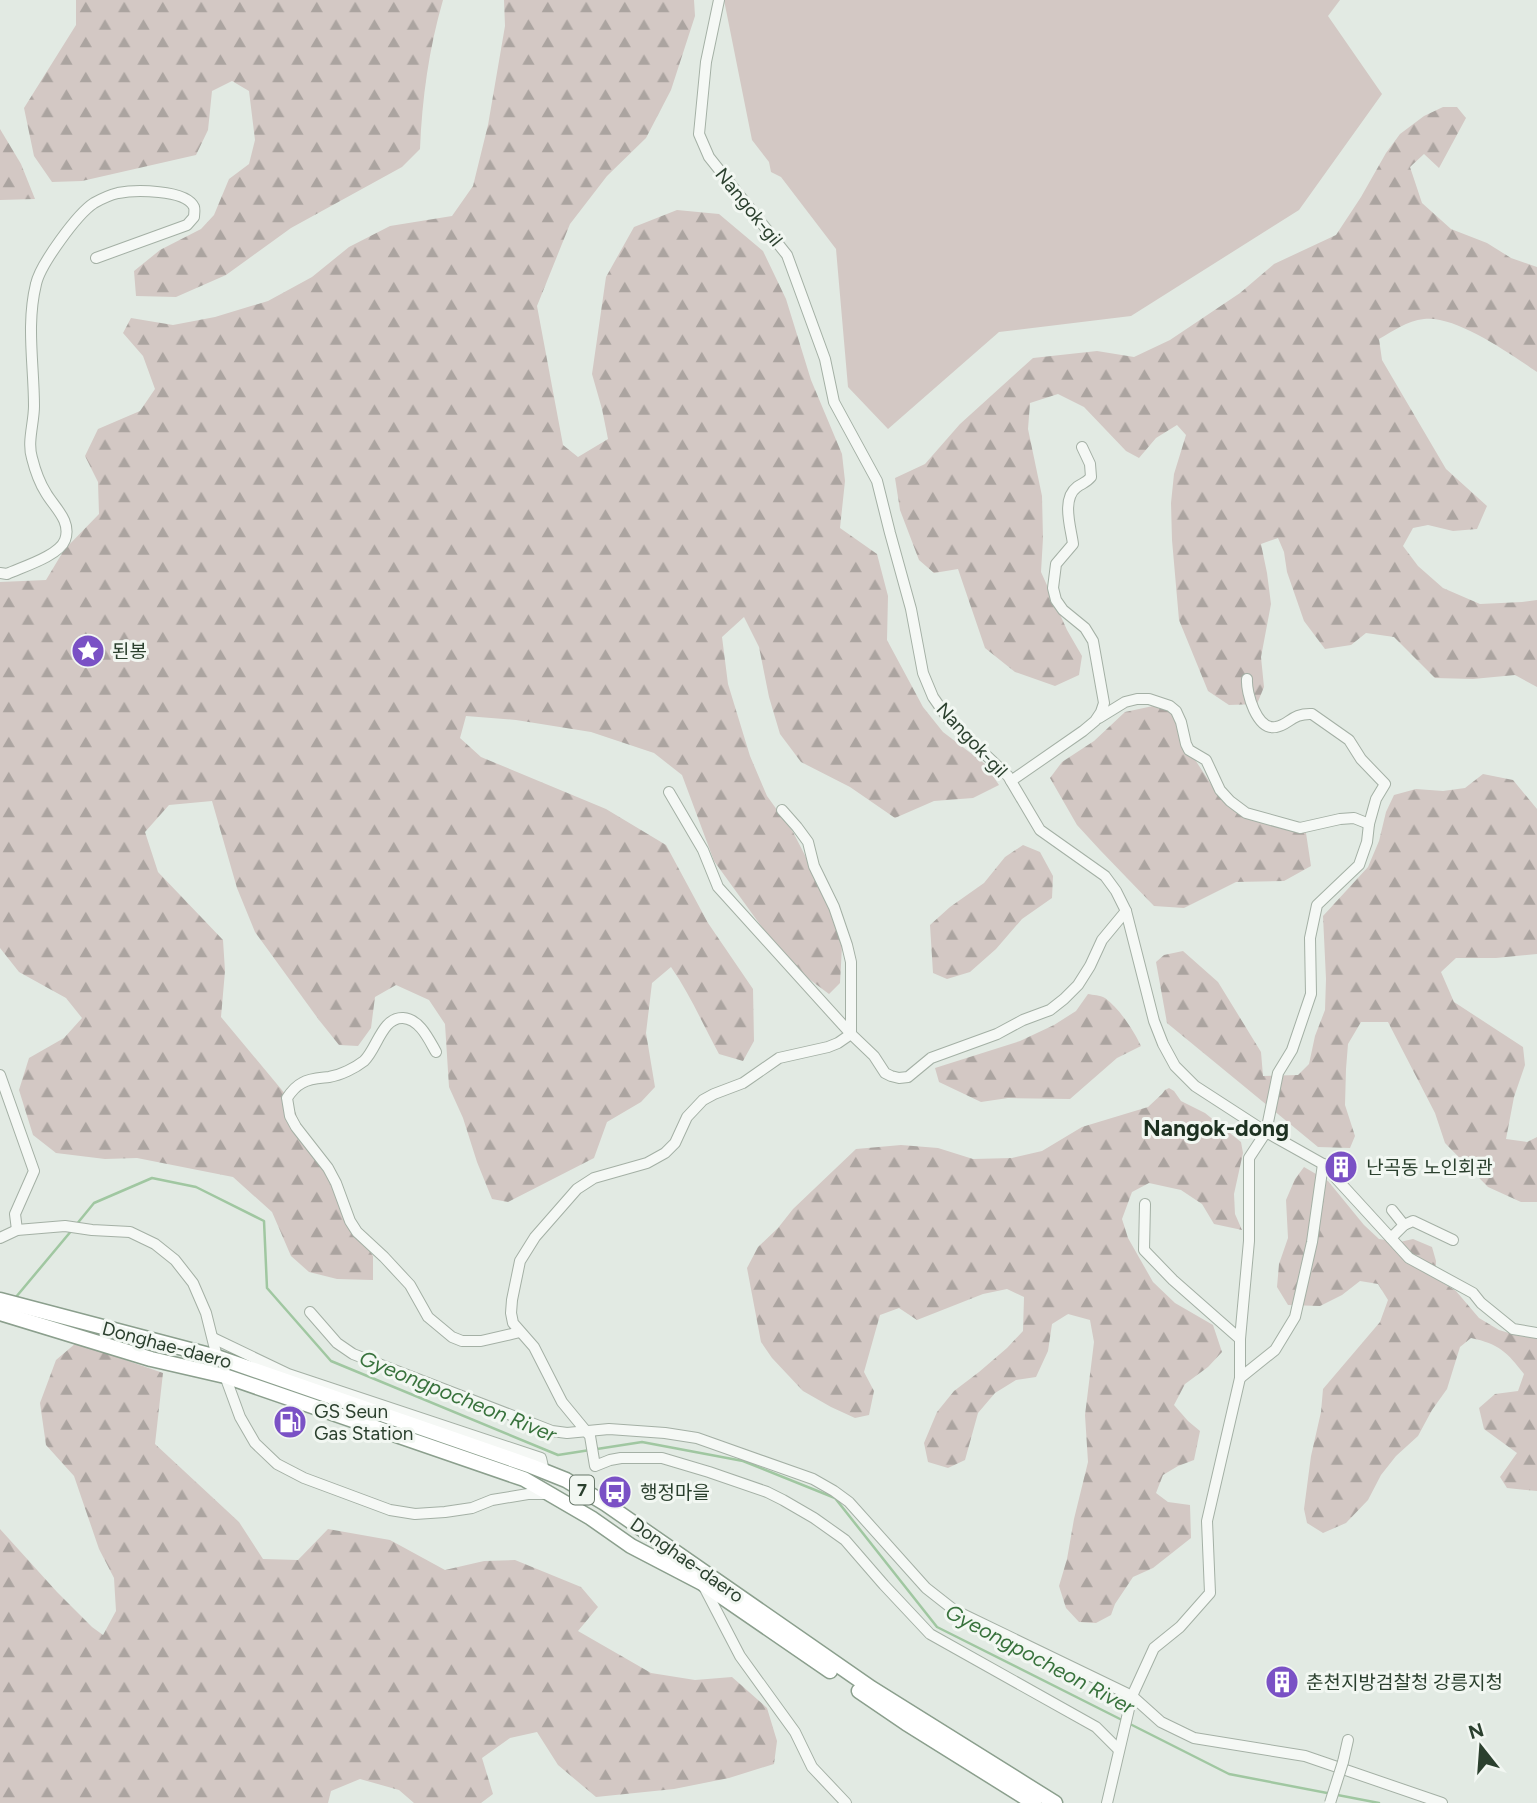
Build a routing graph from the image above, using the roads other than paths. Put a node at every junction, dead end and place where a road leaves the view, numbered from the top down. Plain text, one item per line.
1 (719, 0) edge
2 (96, 258) dead end
3 (1082, 447) dead end
4 (0, 573) edge
5 (1247, 679) dead end
6 (1095, 720) junction
7 (1011, 781) junction
8 (669, 792) dead end
9 (782, 810) dead end
10 (1369, 824) junction
11 (1126, 911) junction
12 (851, 1034) junction
13 (436, 1052) dead end
14 (0, 1075) edge
15 (1266, 1132) junction
16 (1323, 1164) junction
17 (1145, 1204) dead end
18 (1392, 1210) dead end
19 (1405, 1225) junction
20 (18, 1230) junction
21 (0, 1238) edge
22 (1391, 1238) junction
23 (1453, 1240) dead end
24 (0, 1300) edge
25 (310, 1312) dead end
26 (0, 1313) edge
27 (520, 1332) junction
28 (1537, 1333) edge
29 (213, 1338) junction
30 (1240, 1339) junction
31 (217, 1357) junction
32 (225, 1376) junction
33 (1240, 1378) junction
34 (588, 1433) junction
35 (544, 1471) junction
36 (549, 1494) junction
37 (702, 1583) junction
38 (1132, 1696) junction
39 (1348, 1740) dead end
40 (1120, 1744) junction
41 (846, 1803) edge
42 (1034, 1803) edge
43 (1055, 1803) edge
44 (1107, 1803) edge
45 (1331, 1803) edge
46 (1442, 1803) edge

1 - 7 street, Nangok-gil
2 - 4 street
3 - 6 street
5 - 10 street
6 - 7 street
6 - 10 street
7 - 11 street, Nangok-gil
8 - 12 street
9 - 12 street
10 - 15 street
11 - 12 street
11 - 15 street, Nangok-gil
12 - 27 street
13 - 27 street
14 - 20 street
15 - 16 street, Nangok-gil
15 - 30 street
16 - 22 street, Nangok-gil
16 - 33 street
17 - 30 street
18 - 19 street
19 - 22 street
19 - 23 street
20 - 21 street
20 - 29 street
22 - 28 street, Nangok-gil
24 - 31 highway, Donghae-daero / 7
25 - 34 street
26 - 32 highway, Donghae-daero / 7
27 - 34 street
29 - 31 street
29 - 35 street
30 - 33 street
31 - 35 highway, Donghae-daero / 7
32 - 36 highway, Donghae-daero / 7
32 - 36 street
33 - 38 street
34 - 38 street
34 - 40 street
35 - 43 highway, Donghae-daero / 7
36 - 37 highway, Donghae-daero / 7
37 - 41 street
37 - 42 highway, Donghae-daero / 7
38 - 40 street
38 - 46 street
39 - 45 street, bridge
40 - 44 street

